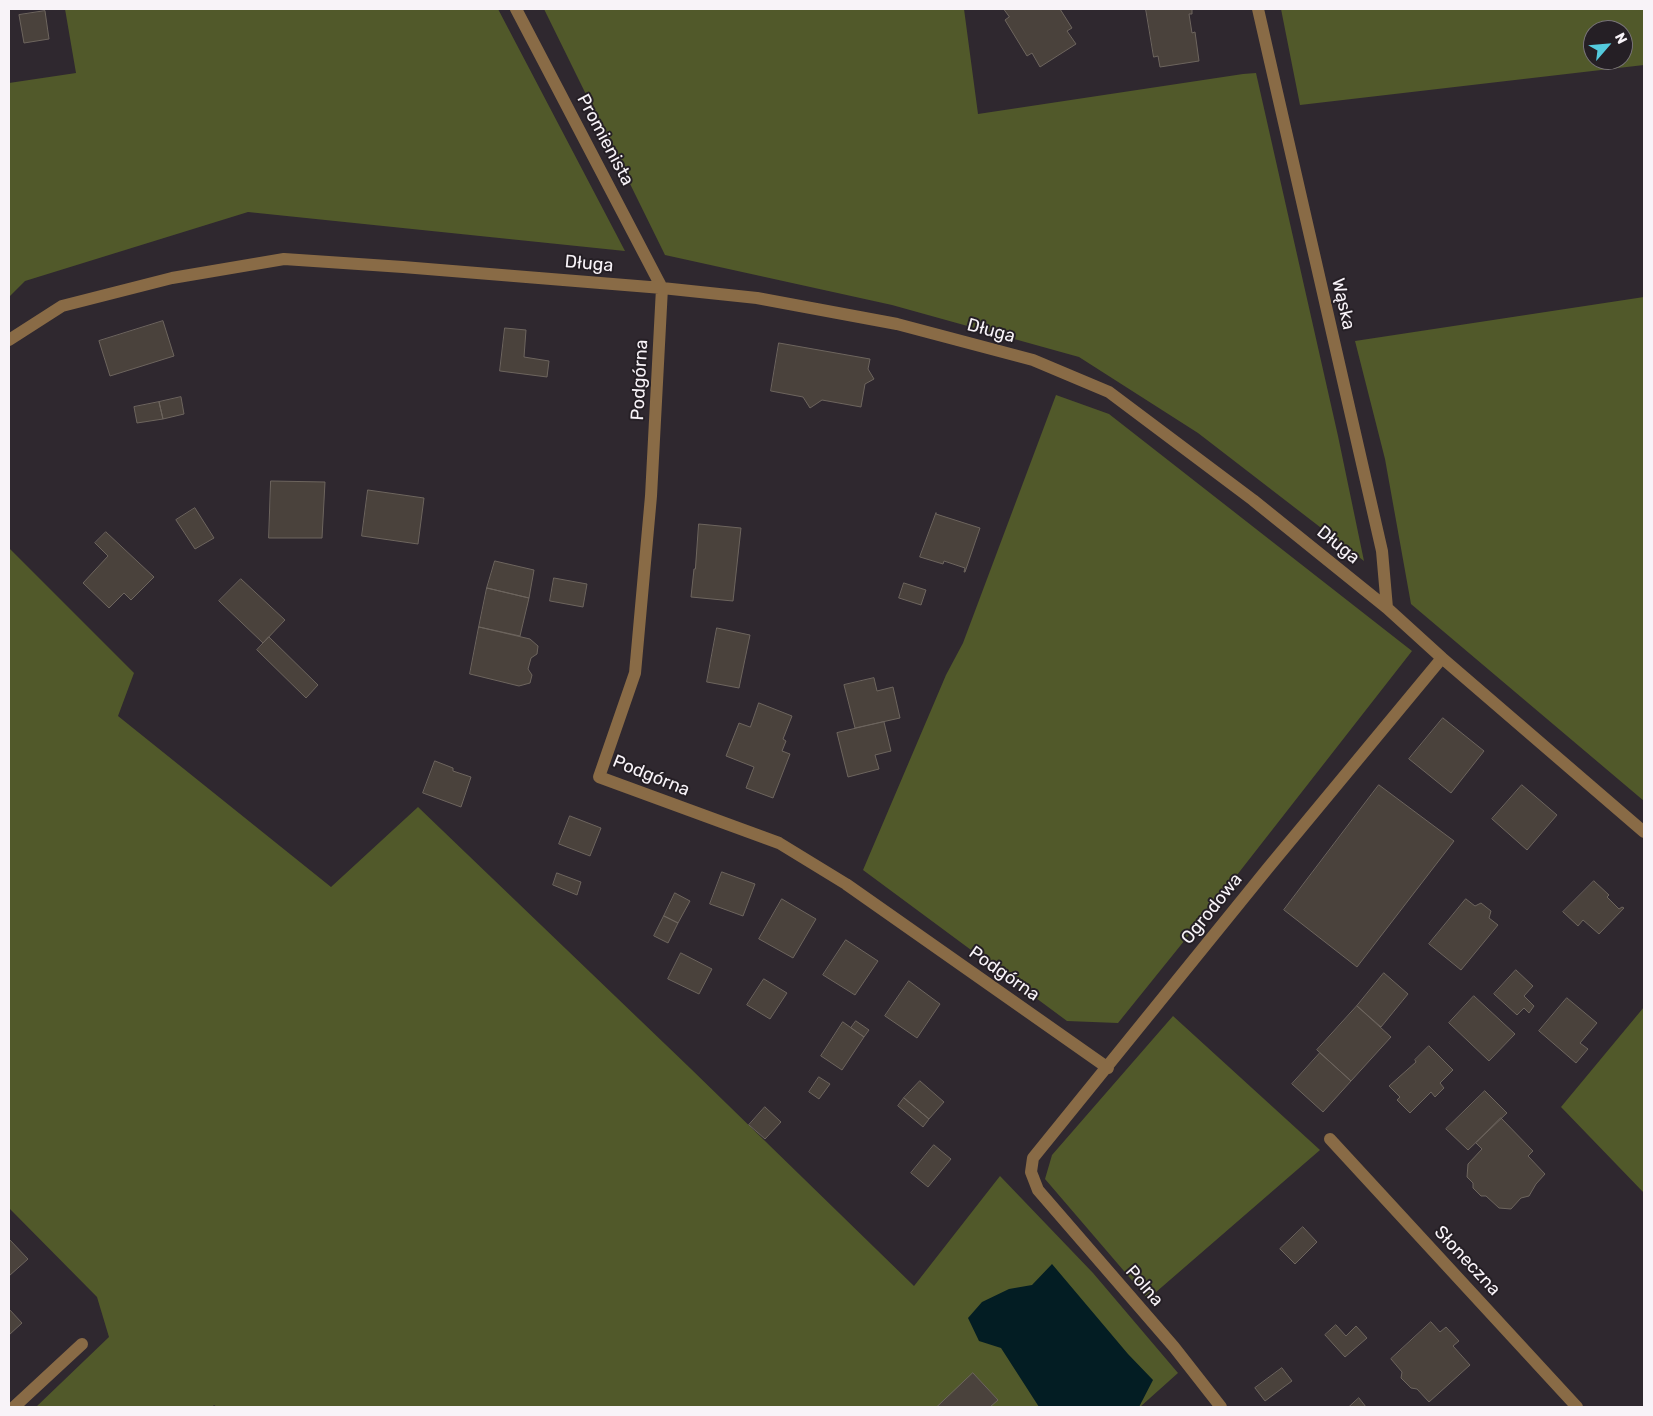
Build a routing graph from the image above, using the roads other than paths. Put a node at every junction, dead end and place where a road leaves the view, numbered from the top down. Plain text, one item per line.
1 (516, 9) edge
2 (1258, 9) edge
3 (662, 288) junction
4 (9, 340) edge
5 (1387, 608) junction
6 (1442, 658) junction
7 (1644, 832) edge
8 (1108, 1068) junction
9 (1330, 1139) dead end
10 (1038, 1190) joint
11 (82, 1344) dead end
12 (14, 1407) edge
13 (1221, 1407) edge
14 (1577, 1407) edge

1 - 3 street, Promienista
2 - 5 street, Wąska
3 - 4 street, Długa
3 - 5 street, Długa
3 - 8 street, Podgórna
5 - 6 street, Długa
6 - 7 street, Długa
6 - 8 street, Ogrodowa
8 - 10 street, Ogrodowa
9 - 14 street, Słoneczna
10 - 13 street, Polna
11 - 12 street

